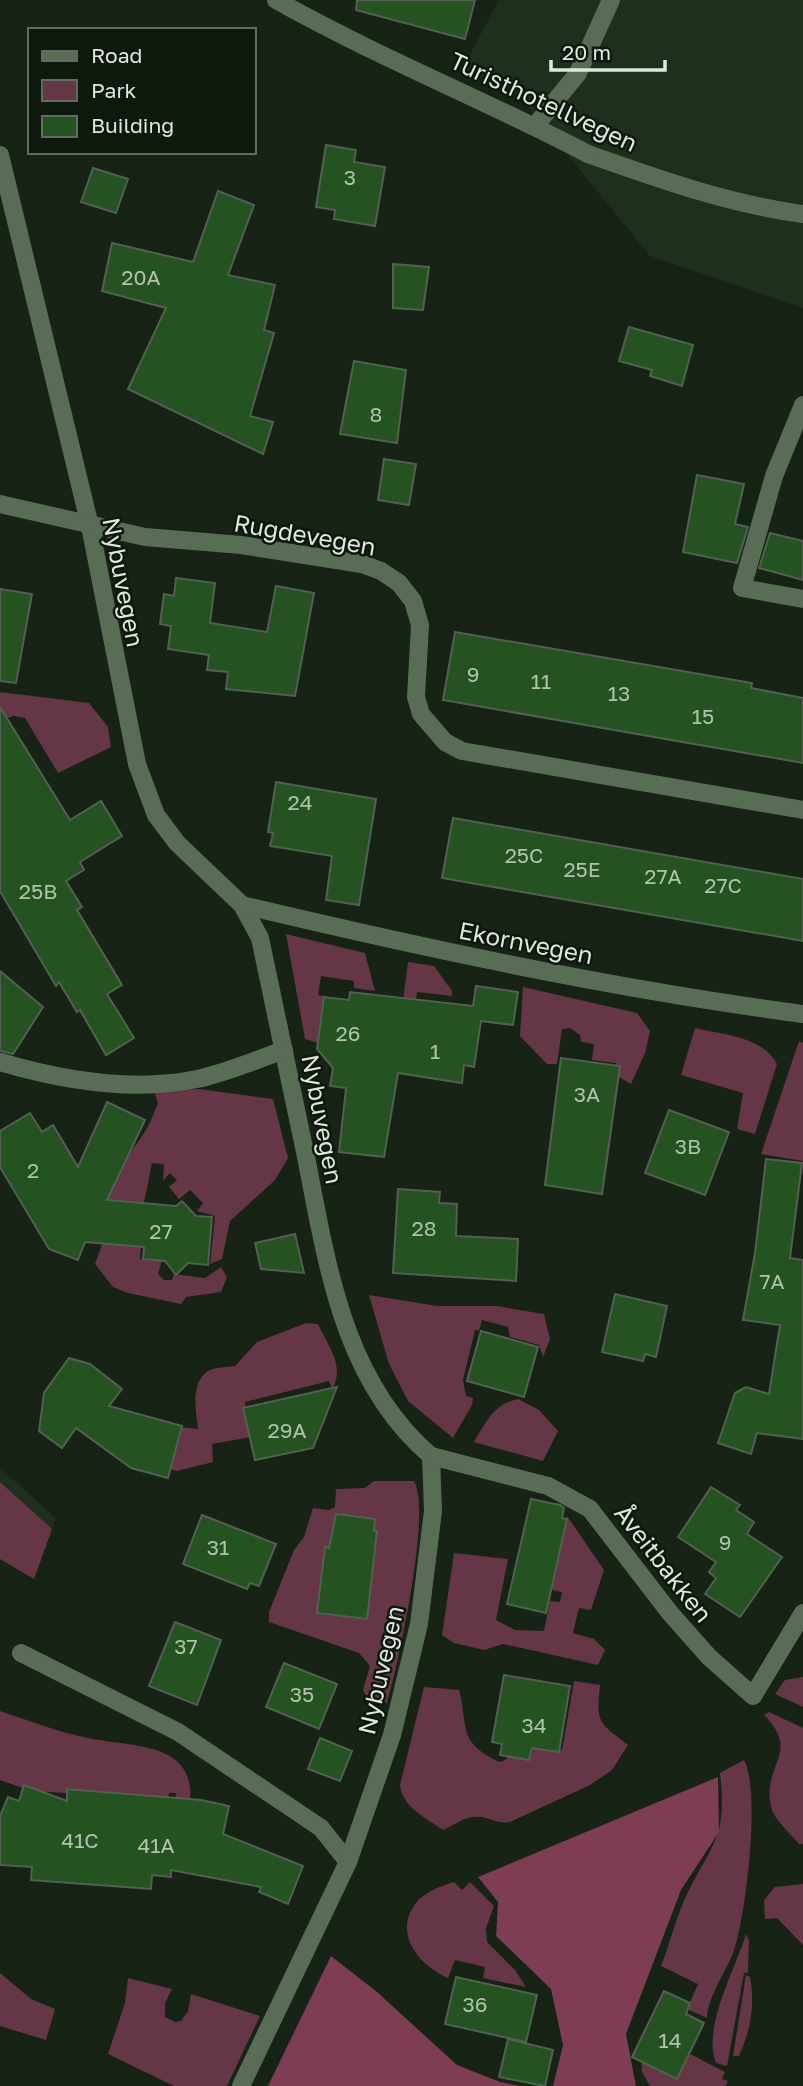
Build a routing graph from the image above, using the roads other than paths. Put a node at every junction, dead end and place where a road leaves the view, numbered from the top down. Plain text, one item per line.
1 (275, 0) edge
2 (611, 0) edge
3 (535, 126) junction
4 (0, 155) edge
5 (803, 214) edge
6 (803, 405) edge
7 (0, 504) edge
8 (90, 526) junction
9 (803, 599) edge
10 (803, 810) edge
11 (242, 905) junction
12 (803, 1014) edge
13 (284, 1050) junction
14 (0, 1062) edge
15 (430, 1456) junction
16 (803, 1613) edge
17 (20, 1653) dead end
18 (348, 1862) junction
19 (241, 2086) edge

1 - 3 street, Turisthotellvegen
2 - 3 street
3 - 5 street, Turisthotellvegen
4 - 8 street, Nybuvegen
6 - 9 street
7 - 8 street, Rugdevegen
8 - 10 street, Rugdevegen
8 - 11 street, Nybuvegen
11 - 12 street, Ekornvegen
11 - 13 street, Nybuvegen
13 - 14 street
13 - 15 street, Nybuvegen
15 - 16 street, Åveitbakken
15 - 18 street, Nybuvegen
17 - 18 street
18 - 19 street, Nybuvegen

